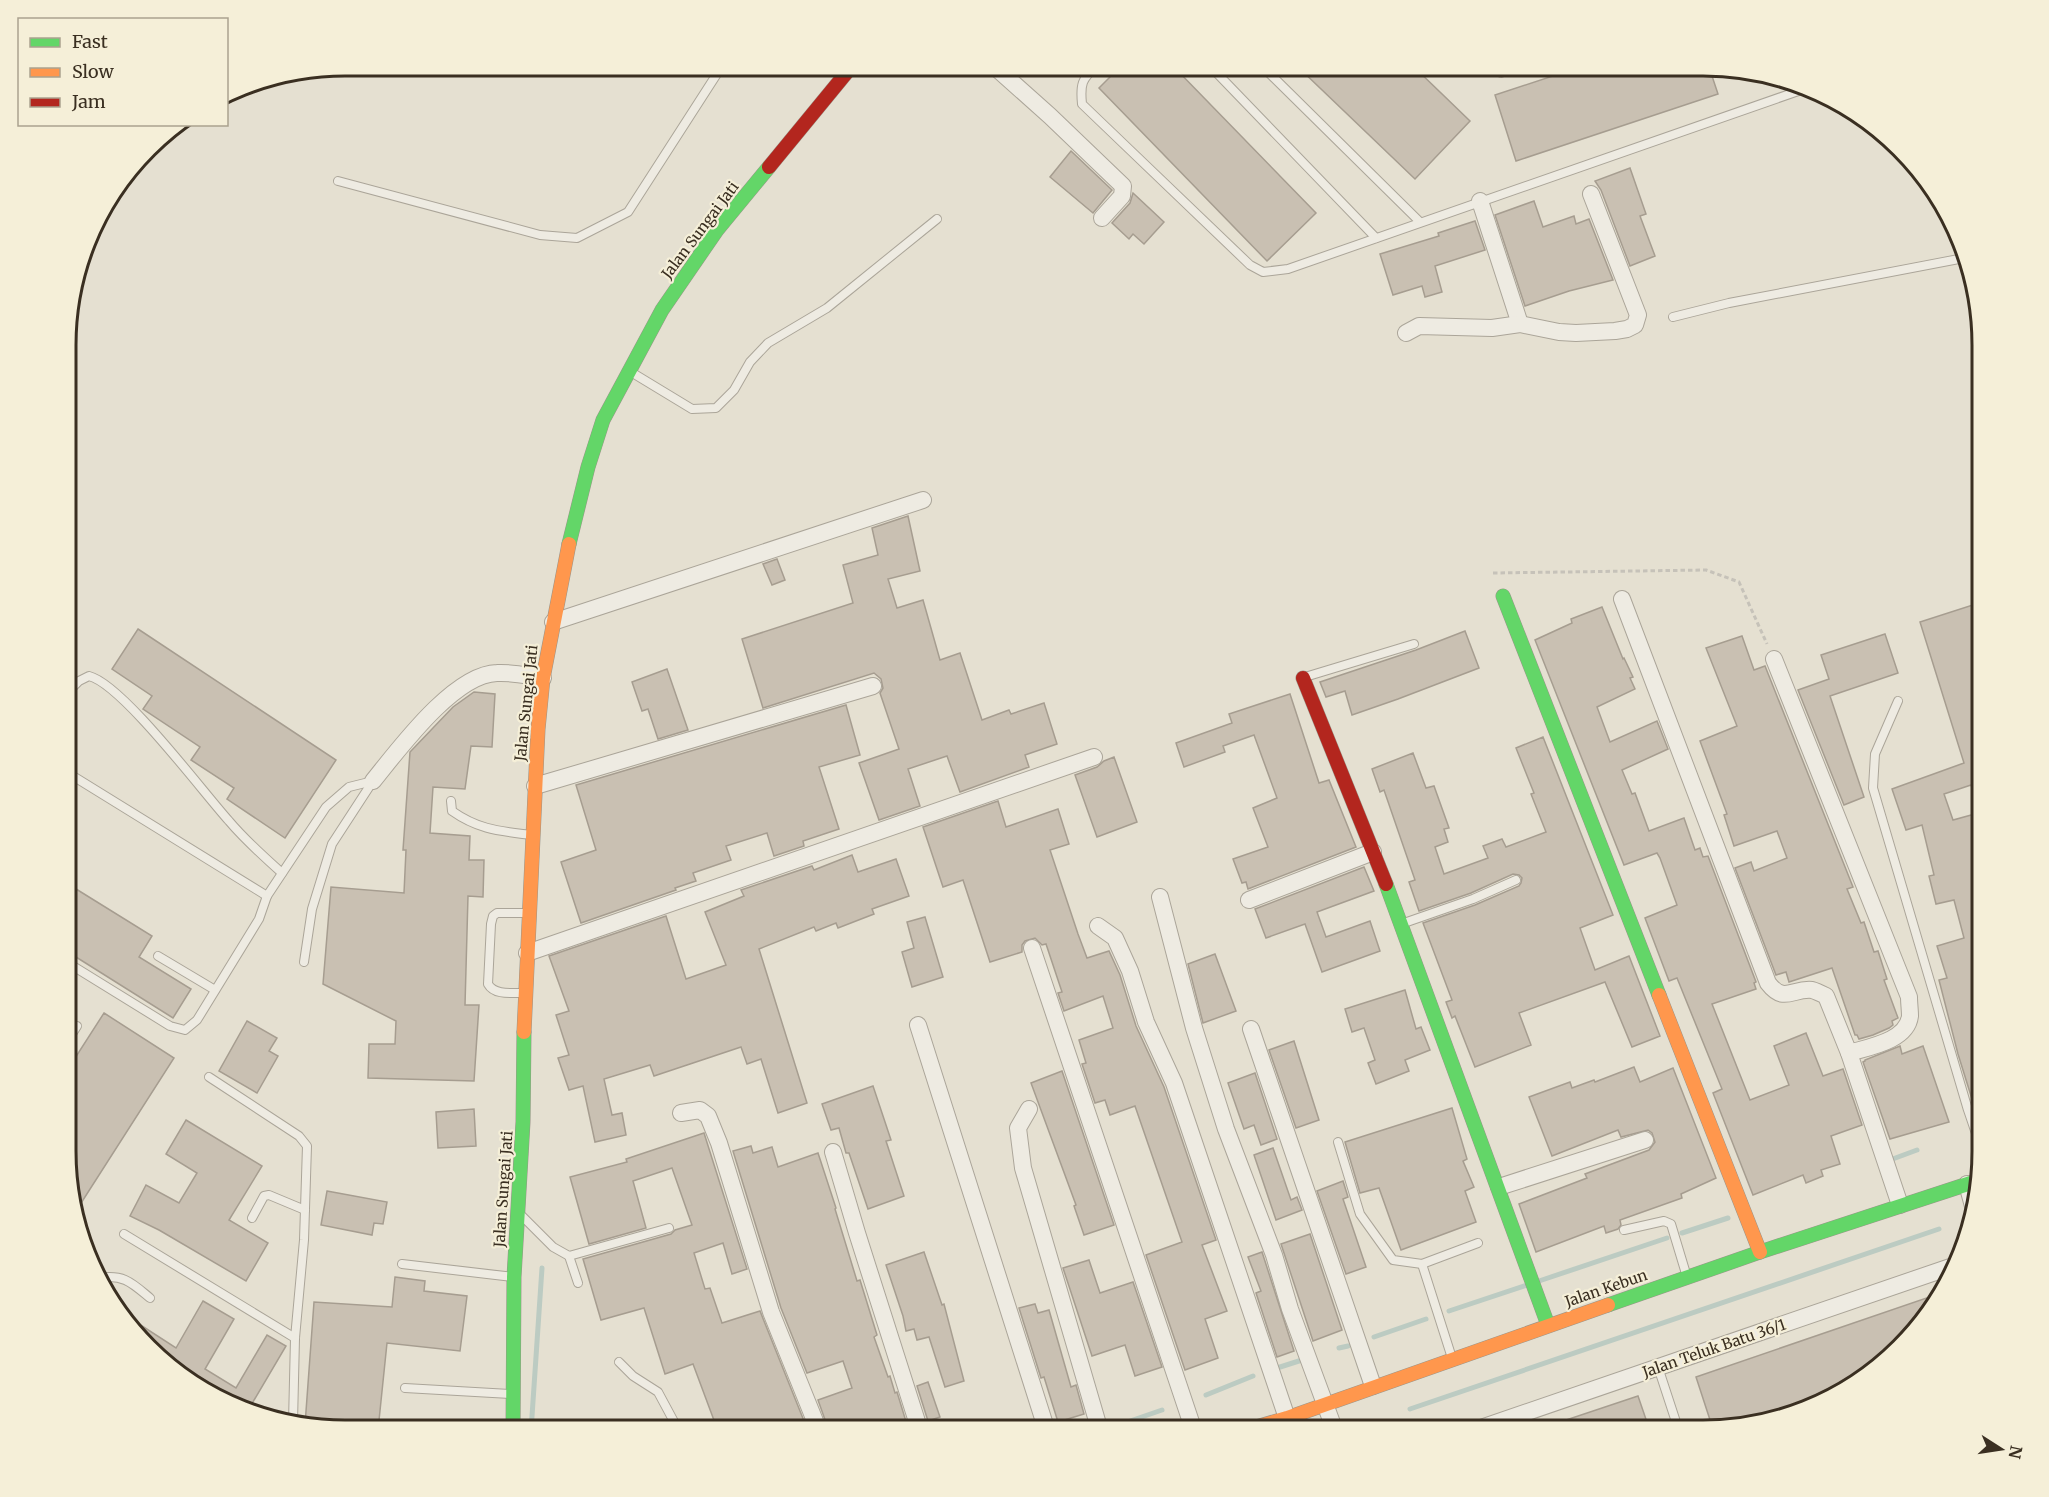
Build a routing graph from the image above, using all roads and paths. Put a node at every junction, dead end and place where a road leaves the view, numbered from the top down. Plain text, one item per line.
1 (716, 76) edge
2 (844, 76) edge
3 (1005, 76) edge
4 (1086, 76) edge
5 (1220, 76) edge
6 (1272, 76) edge
7 (1794, 92) edge
8 (338, 181) dead end
9 (1591, 194) dead end
10 (1480, 201) junction
11 (1102, 218) dead end
12 (937, 219) dead end
13 (1420, 222) junction
14 (1376, 238) junction
15 (1958, 259) edge
16 (1673, 317) dead end
17 (1520, 324) junction
18 (1406, 333) dead end
19 (628, 370) junction
20 (923, 500) dead end
21 (1493, 573) dead end
22 (1503, 596) dead end
23 (1622, 599) dead end
24 (553, 622) junction
25 (1414, 644) dead end
26 (1774, 659) joint
27 (543, 678) junction
28 (1303, 678) joint
29 (76, 684) edge
30 (873, 686) dead end
31 (1898, 701) dead end
32 (1094, 757) dead end
33 (76, 778) edge
34 (373, 781) junction
35 (535, 786) junction
36 (451, 801) dead end
37 (531, 835) junction
38 (1373, 852) junction
39 (282, 873) junction
40 (1516, 880) dead end
41 (267, 896) junction
42 (1160, 897) dead end
43 (1249, 900) dead end
44 (530, 913) junction
45 (1402, 924) junction
46 (1098, 926) dead end
47 (1032, 948) dead end
48 (527, 953) junction
49 (158, 956) dead end
50 (304, 962) dead end
51 (76, 968) edge
52 (215, 990) junction
53 (525, 994) junction
54 (918, 1025) dead end
55 (1251, 1029) dead end
56 (1849, 1053) junction
57 (209, 1077) dead end
58 (1029, 1108) dead end
59 (681, 1113) dead end
60 (1972, 1122) edge
61 (1645, 1140) dead end
62 (1338, 1142) dead end
63 (833, 1152) dead end
64 (1970, 1183) edge
65 (1499, 1187) junction
66 (1900, 1205) junction
67 (305, 1210) junction
68 (517, 1212) junction
69 (252, 1218) dead end
70 (669, 1228) dead end
71 (1624, 1230) dead end
72 (124, 1234) dead end
73 (1478, 1243) dead end
74 (1760, 1252) junction
75 (569, 1257) junction
76 (402, 1264) dead end
77 (1422, 1264) junction
78 (1946, 1268) edge
79 (107, 1277) edge
80 (514, 1277) junction
81 (1688, 1277) junction
82 (578, 1283) dead end
83 (150, 1298) dead end
84 (1548, 1325) junction
85 (295, 1338) junction
86 (1452, 1359) junction
87 (619, 1362) dead end
88 (1658, 1367) junction
89 (1373, 1386) junction
90 (405, 1388) dead end
91 (513, 1395) junction
92 (1325, 1403) junction
93 (512, 1409) junction
94 (292, 1415) edge
95 (1287, 1418) junction
96 (510, 1420) edge
97 (512, 1420) edge
98 (673, 1420) edge
99 (815, 1420) edge
100 (916, 1420) edge
101 (1044, 1420) edge
102 (1097, 1420) edge
103 (1190, 1420) edge
104 (1280, 1420) edge
105 (1331, 1420) edge
106 (1504, 1420) edge
107 (1675, 1420) edge

1 - 8 lane
2 - 19 main road, Jalan Sungai Jati
3 - 11 street
4 - 14 lane
5 - 14 lane
6 - 13 lane
7 - 10 lane
9 - 17 street
10 - 13 lane
10 - 17 street
12 - 19 lane
13 - 14 lane
15 - 16 lane
17 - 18 street
19 - 24 main road, Jalan Sungai Jati
20 - 24 street
21 - 26 path
22 - 74 main road
23 - 56 street
24 - 27 main road, Jalan Sungai Jati
25 - 28 lane
26 - 56 street
27 - 34 street
27 - 35 main road, Jalan Sungai Jati
28 - 38 main road
29 - 39 lane
30 - 35 street
31 - 60 lane
32 - 48 street
33 - 41 lane
34 - 39 lane
34 - 50 lane
35 - 37 main road, Jalan Sungai Jati
36 - 37 lane
37 - 44 main road, Jalan Sungai Jati
38 - 43 street
38 - 45 main road
39 - 41 lane
40 - 45 lane
41 - 52 lane
42 - 92 street
44 - 48 main road, Jalan Sungai Jati
44 - 53 lane
45 - 65 main road
46 - 95 street
47 - 103 street
48 - 53 main road, Jalan Sungai Jati
49 - 52 lane
51 - 52 lane
53 - 68 main road, Jalan Sungai Jati
54 - 101 street
55 - 89 street
56 - 66 street
57 - 67 lane
58 - 102 street
59 - 99 street
61 - 65 street
62 - 77 lane
63 - 100 street
64 - 66 main road, Jalan Kebun
65 - 84 main road
66 - 74 main road, Jalan Kebun
67 - 69 lane
67 - 85 lane
68 - 75 lane
68 - 80 main road, Jalan Sungai Jati
70 - 75 lane
71 - 81 lane
72 - 85 lane
73 - 77 lane
74 - 81 main road, Jalan Kebun
75 - 82 lane
76 - 80 lane
77 - 86 lane
78 - 88 street, Jalan Teluk Batu 36/1
79 - 83 lane
80 - 91 main road, Jalan Sungai Jati
81 - 84 main road, Jalan Kebun
84 - 86 main road, Jalan Kebun
85 - 94 lane
86 - 89 main road, Jalan Kebun
87 - 98 lane
88 - 106 street, Jalan Teluk Batu 36/1
88 - 107 lane
89 - 92 main road, Jalan Kebun
90 - 91 lane
91 - 93 main road, Jalan Sungai Jati
92 - 95 main road, Jalan Kebun
92 - 105 street
93 - 96 main road
93 - 97 main road, Jalan Sungai Jati
95 - 104 main road, Jalan Kebun

